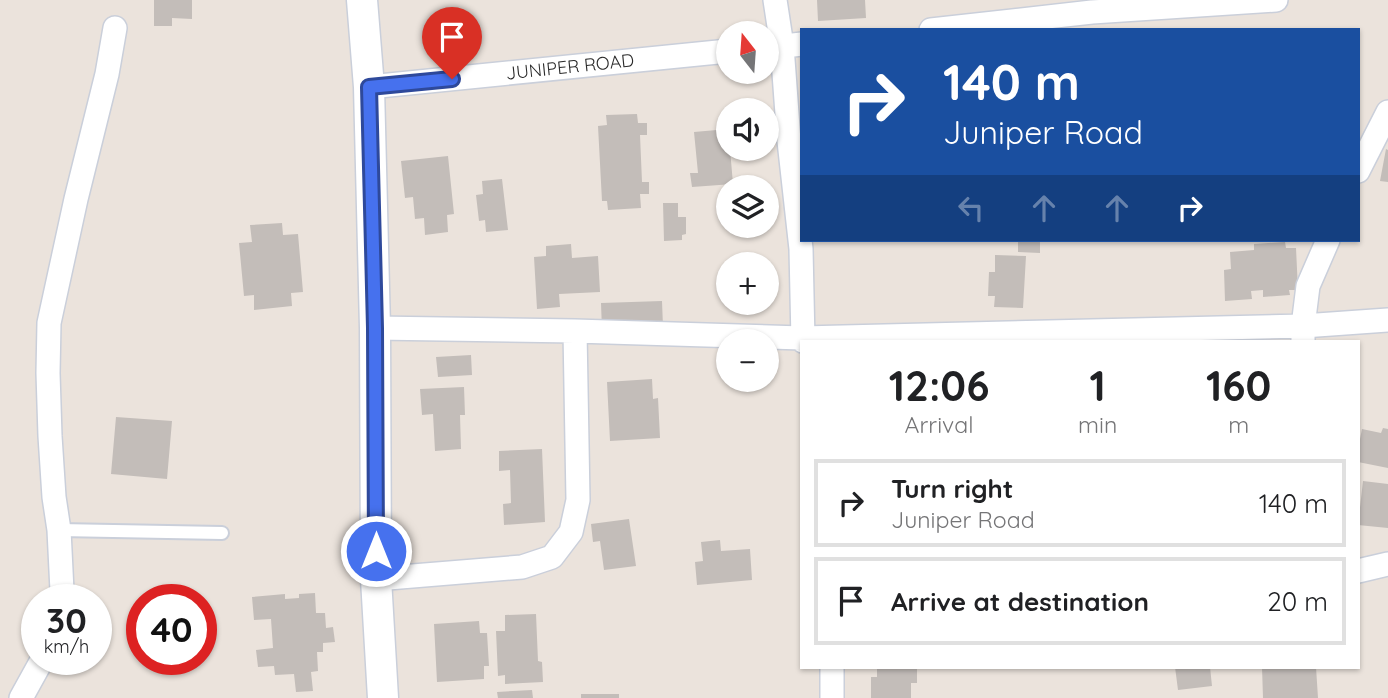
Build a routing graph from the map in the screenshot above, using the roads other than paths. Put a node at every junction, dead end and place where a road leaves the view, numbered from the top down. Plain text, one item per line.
1 (362, 0) edge
2 (775, 0) edge
3 (1276, 0) edge
4 (115, 28) dead end
5 (949, 28) edge
6 (783, 46) edge
7 (716, 52) edge
8 (369, 87) junction
9 (1388, 112) edge
10 (1360, 167) edge
11 (800, 240) edge
12 (800, 242) edge
13 (1327, 242) edge
14 (1388, 320) edge
15 (375, 328) junction
16 (575, 331) junction
17 (1303, 334) edge
18 (802, 340) edge
19 (59, 530) junction
20 (222, 533) dead end
21 (1388, 564) edge
22 (1360, 571) edge
23 (376, 579) junction
24 (62, 584) edge
25 (832, 669) edge
26 (34, 675) edge
27 (21, 698) edge
28 (383, 698) edge
29 (832, 698) edge

1 - 8 street
2 - 6 street
3 - 5 street
4 - 19 street
6 - 11 street
7 - 8 street, JUNIPER ROAD
8 - 15 street
9 - 10 street
12 - 18 street
13 - 17 street
14 - 17 street
15 - 16 street
15 - 23 street
16 - 18 street
16 - 23 street
17 - 18 street
19 - 20 lane
19 - 24 street
21 - 22 street
23 - 28 street
25 - 29 street
26 - 27 street

